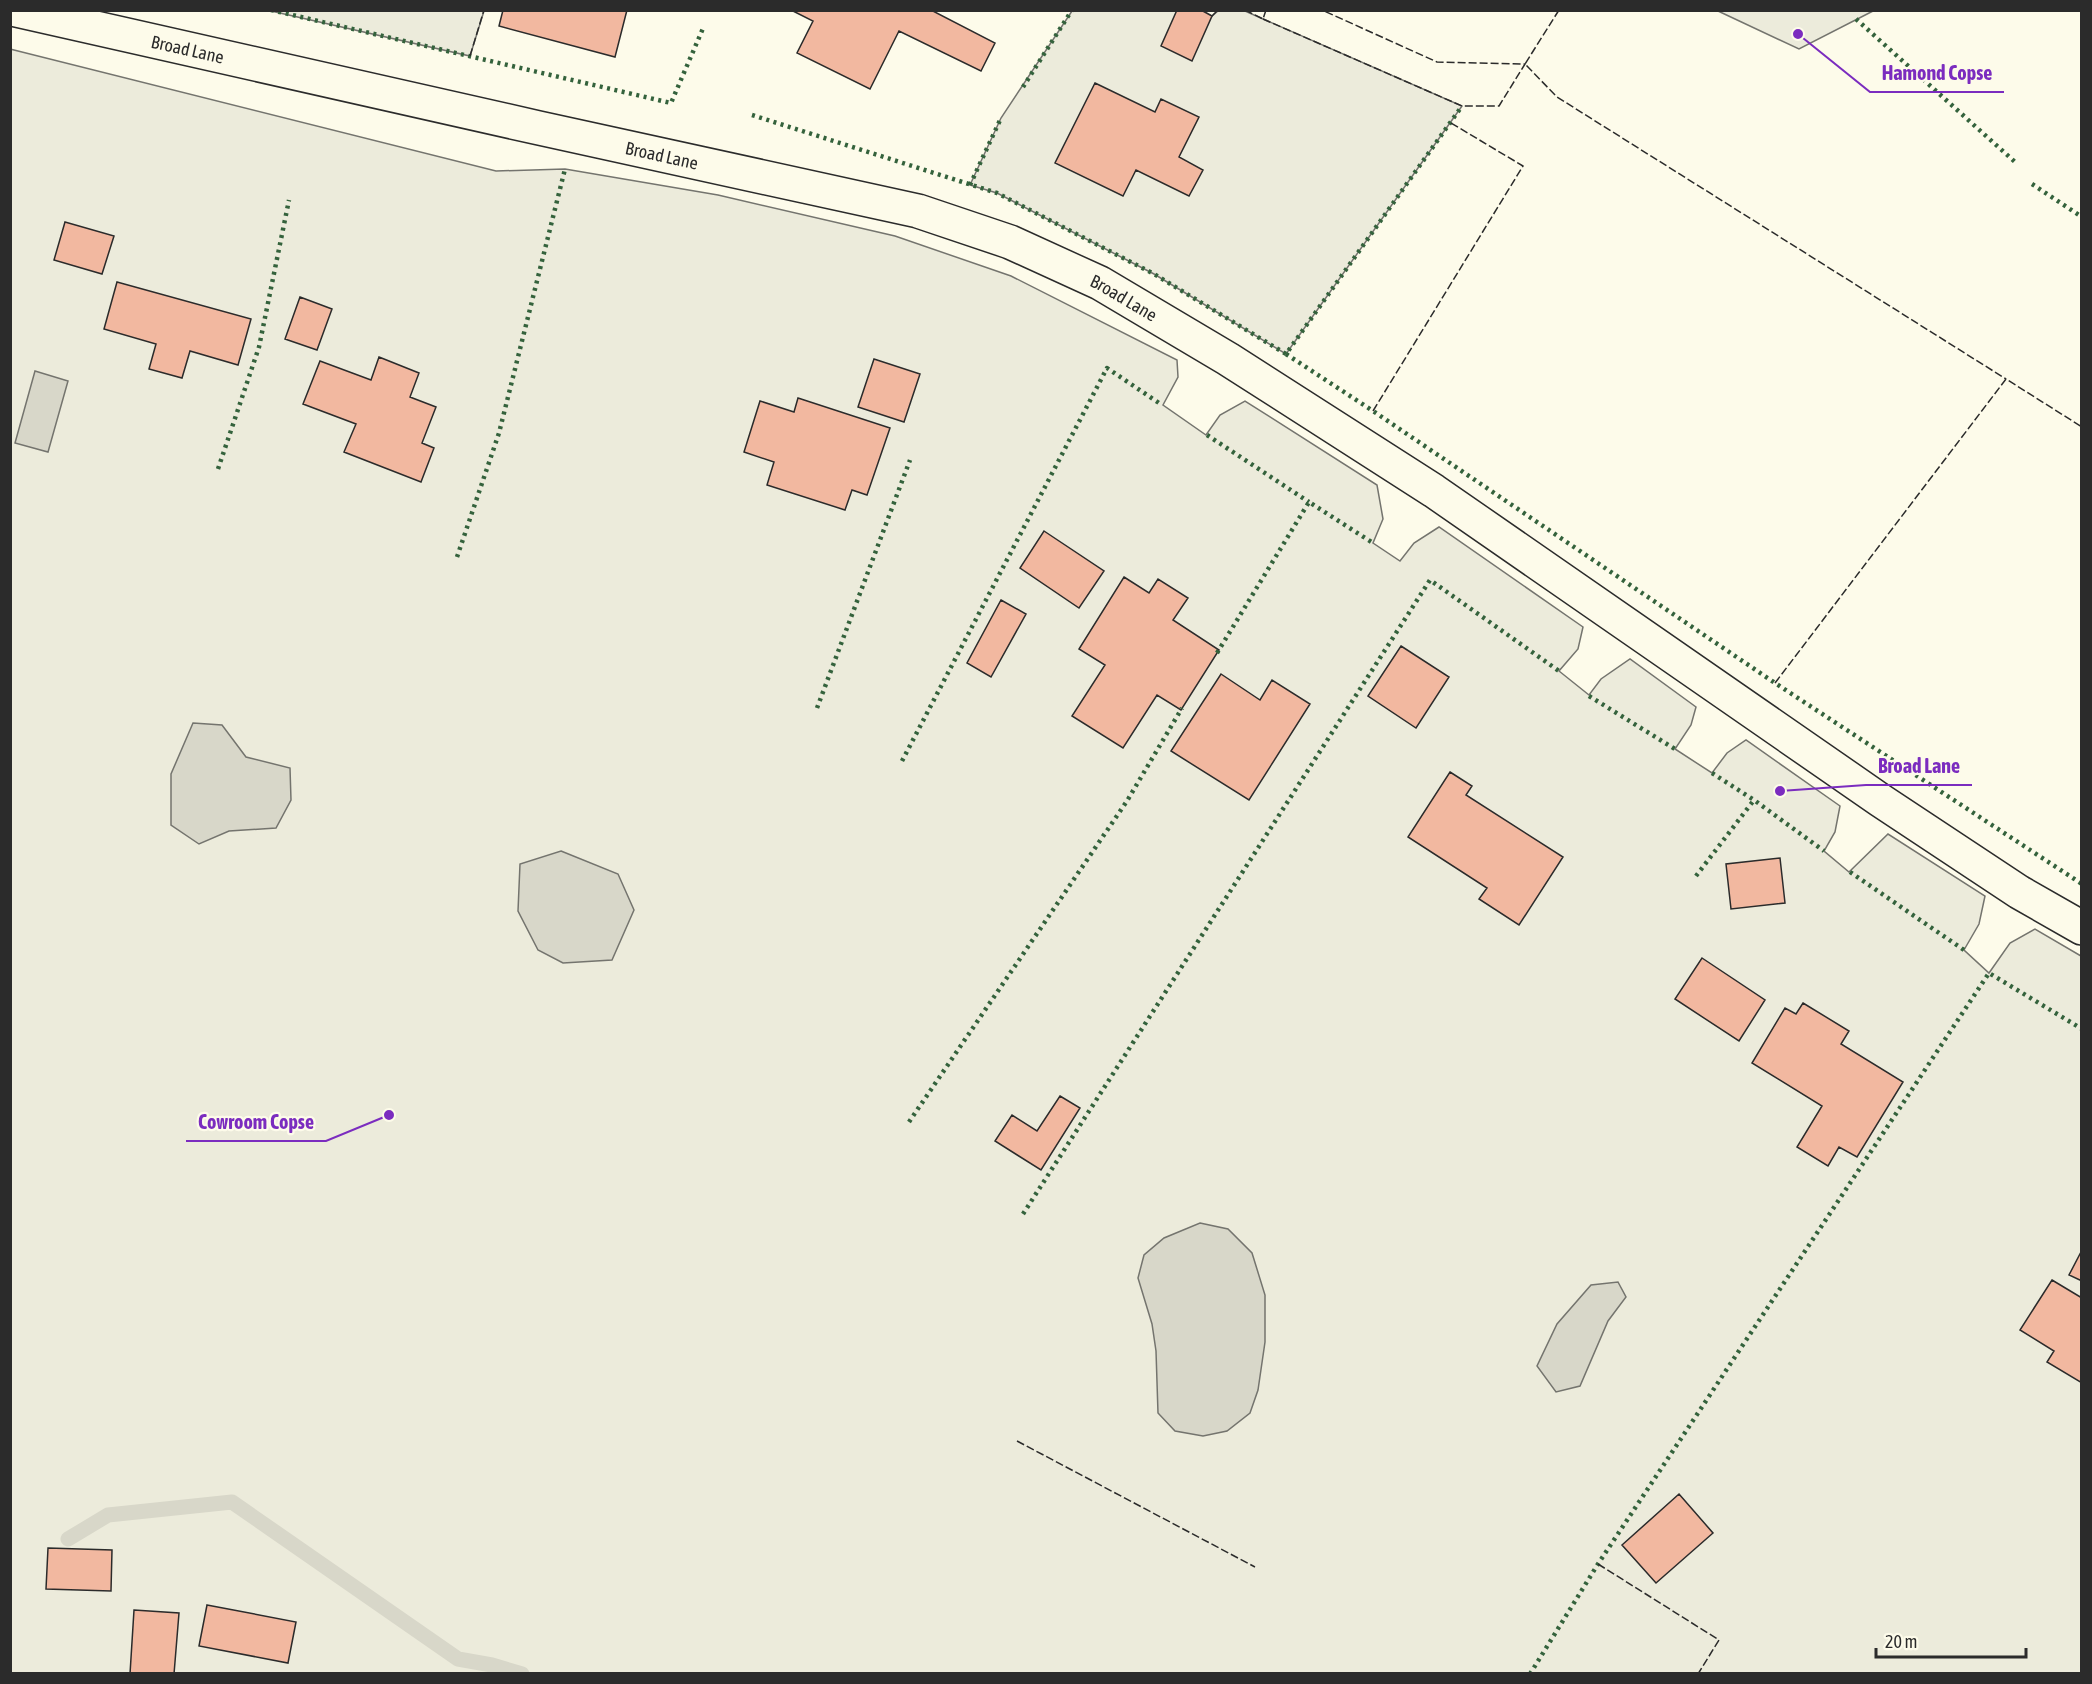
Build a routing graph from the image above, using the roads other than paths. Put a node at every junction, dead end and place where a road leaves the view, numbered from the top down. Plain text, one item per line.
1 (16, 10) edge
2 (2082, 928) edge

1 - 2 street, Broad Lane

